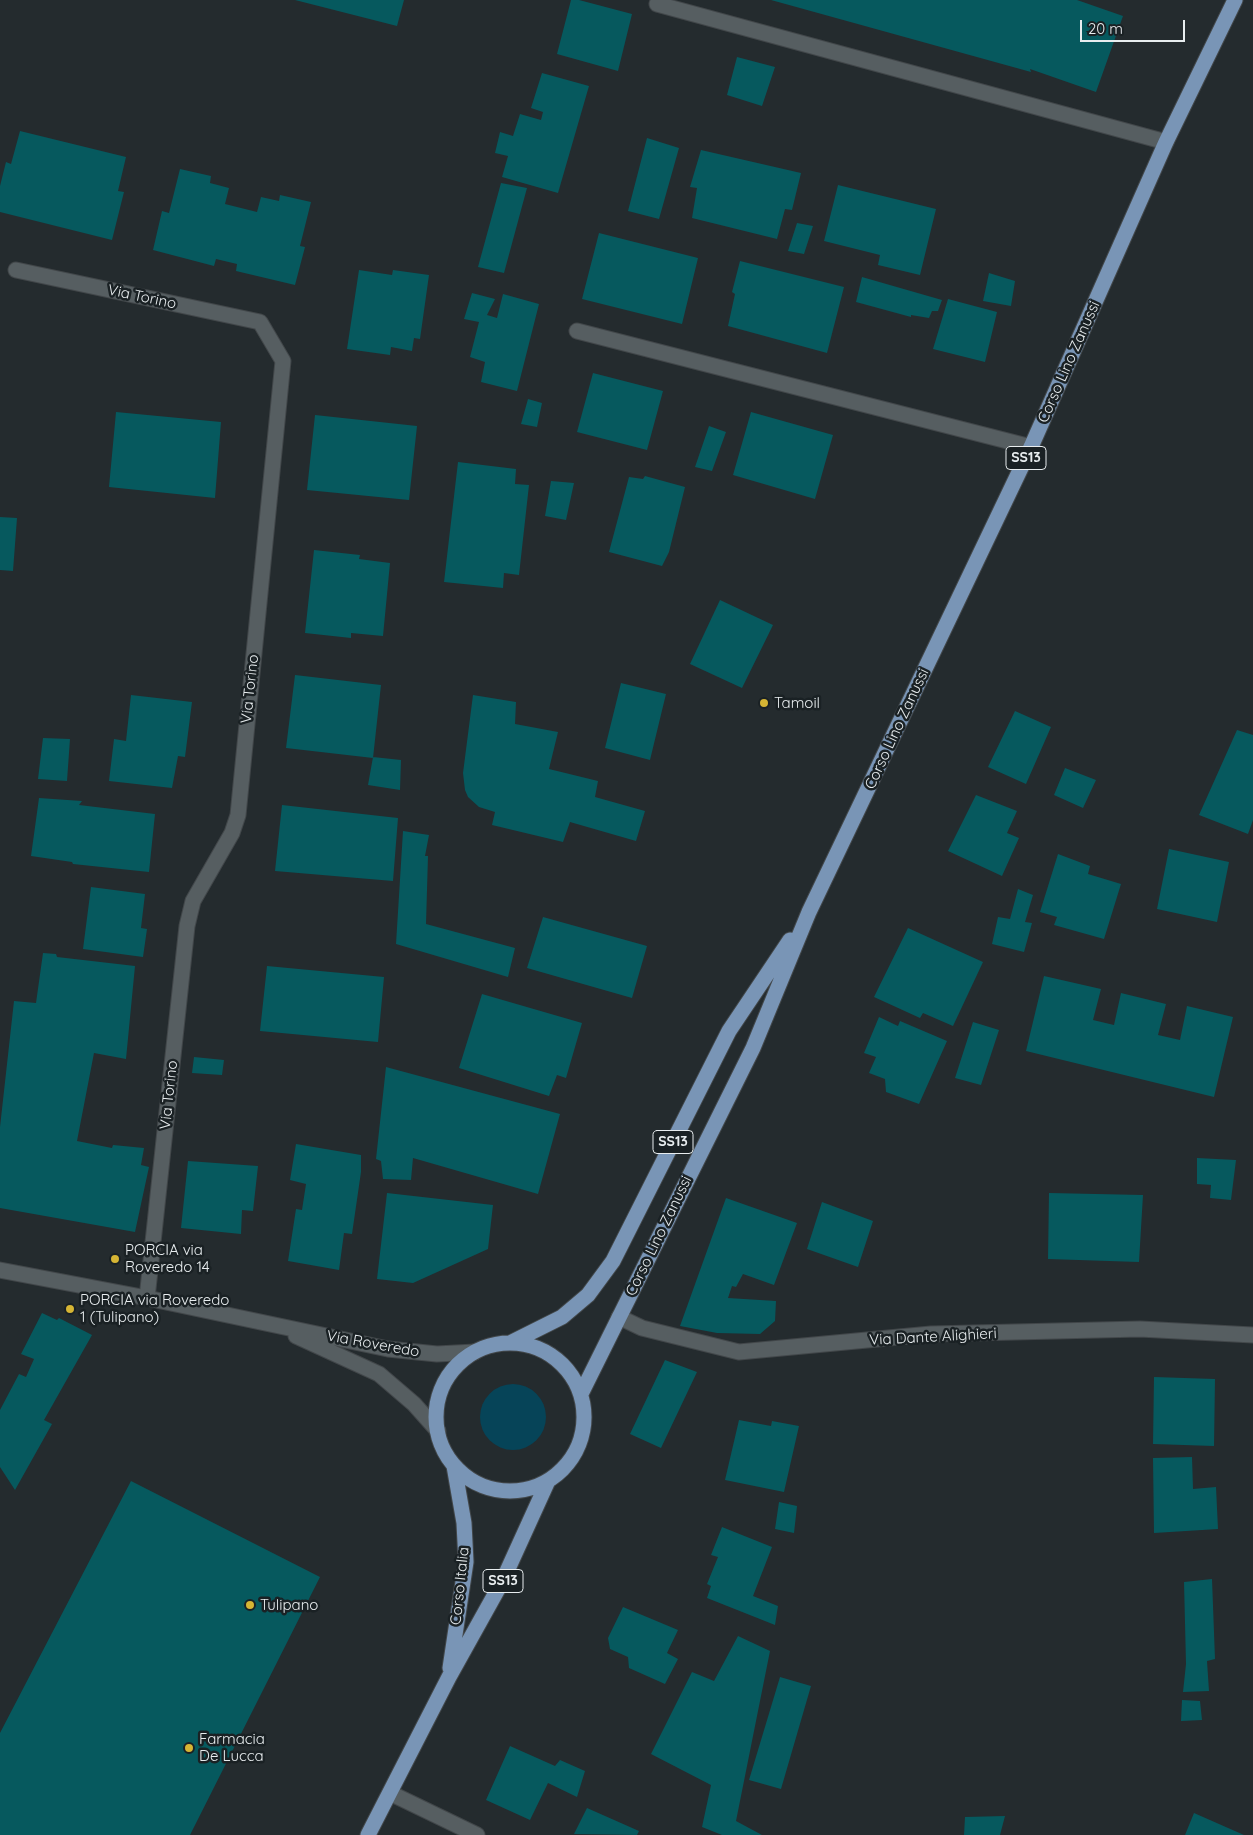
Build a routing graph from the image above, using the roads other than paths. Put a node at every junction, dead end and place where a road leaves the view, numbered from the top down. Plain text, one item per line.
1 (1235, 0) edge
2 (657, 4) dead end
3 (1166, 142) junction
4 (16, 270) dead end
5 (576, 332) dead end
6 (1031, 447) junction
7 (809, 912) junction
8 (0, 1270) edge
9 (147, 1298) junction
10 (619, 1317) junction
11 (272, 1325) junction
12 (1253, 1335) edge
13 (510, 1343) junction
14 (475, 1352) junction
15 (581, 1394) junction
16 (438, 1431) junction
17 (454, 1466) junction
18 (548, 1481) junction
19 (449, 1677) junction
20 (390, 1793) junction
21 (368, 1835) edge
22 (476, 1835) edge

1 - 3 main road, Corso Lino Zanussi / SS13
2 - 3 street
3 - 6 main road, Corso Lino Zanussi / SS13
4 - 9 street, Via Torino
5 - 6 street
6 - 7 main road, Corso Lino Zanussi / SS13
7 - 10 main road, Corso Lino Zanussi / SS13
7 - 13 main road, Corso Lino Zanussi / SS13
8 - 9 street, Via Roveredo
9 - 11 street, Via Roveredo
10 - 12 street, Via Dante Alighieri
10 - 15 main road, Corso Lino Zanussi / SS13
11 - 14 street, Via Roveredo
11 - 16 street, Via Roveredo
13 - 14 main road
13 - 15 main road
14 - 16 main road
15 - 18 main road
16 - 17 main road
17 - 18 main road
17 - 19 main road, Corso Italia / SS13
18 - 19 main road, Corso Italia / SS13
19 - 20 main road, Corso Italia / SS13
20 - 21 main road, Corso Italia / SS13
20 - 22 street

